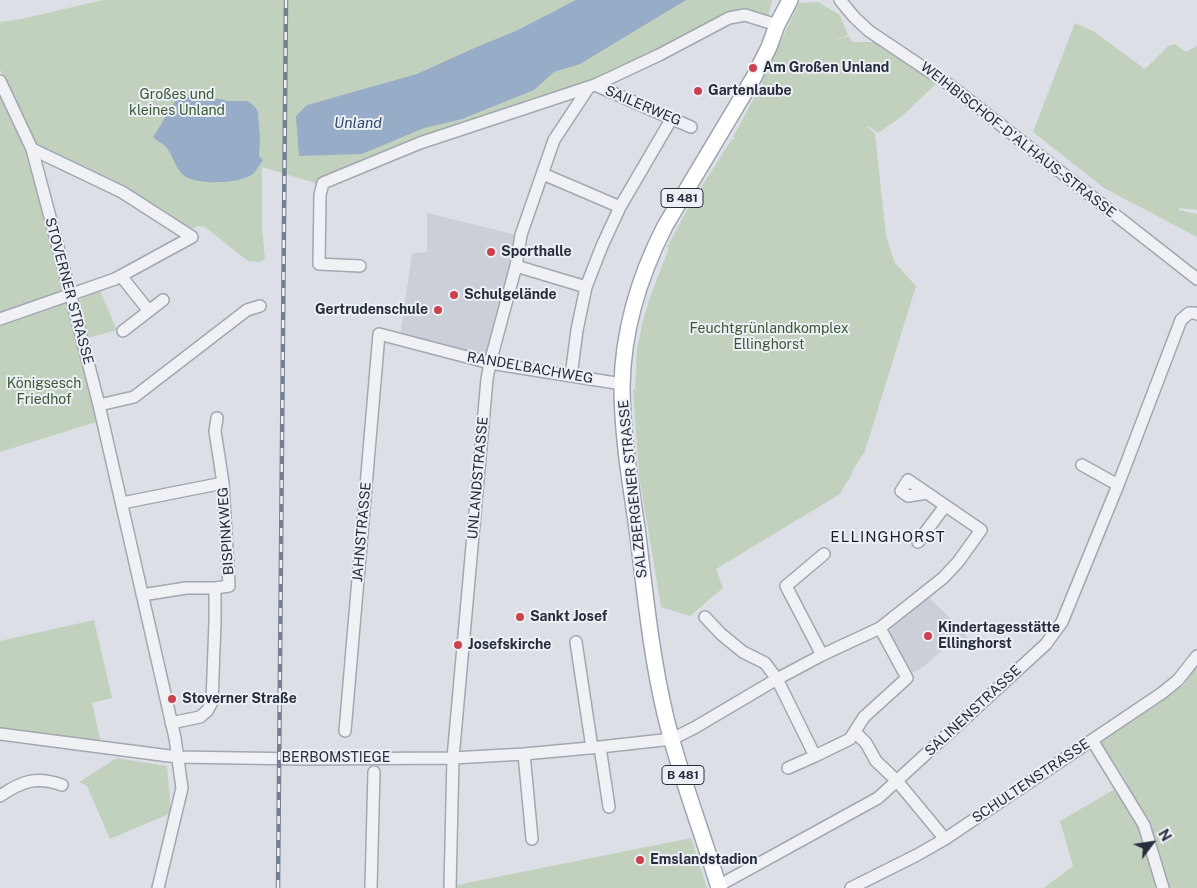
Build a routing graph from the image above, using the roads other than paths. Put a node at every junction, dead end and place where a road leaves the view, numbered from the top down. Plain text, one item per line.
1 (790, 0) edge
2 (840, 0) edge
3 (778, 25) junction
4 (0, 81) edge
5 (592, 86) junction
6 (672, 118) junction
7 (691, 127) dead end
8 (32, 149) junction
9 (543, 174) junction
10 (620, 208) junction
11 (360, 266) dead end
12 (516, 266) junction
13 (121, 276) junction
14 (1197, 279) edge
15 (586, 287) junction
16 (71, 296) junction
17 (164, 300) dead end
18 (260, 306) dead end
19 (149, 311) junction
20 (1193, 313) edge
21 (0, 319) edge
22 (123, 331) dead end
23 (380, 334) joint
24 (490, 363) junction
25 (571, 376) junction
26 (622, 384) junction
27 (99, 405) junction
28 (217, 418) dead end
29 (1082, 466) dead end
30 (223, 483) junction
31 (1118, 485) junction
32 (927, 493) dead end
33 (122, 503) junction
34 (945, 506) junction
35 (918, 542) dead end
36 (824, 554) dead end
37 (215, 588) junction
38 (142, 595) junction
39 (705, 617) dead end
40 (880, 628) junction
41 (576, 642) dead end
42 (822, 656) junction
43 (1197, 656) edge
44 (777, 679) junction
45 (171, 722) junction
46 (345, 731) dead end
47 (855, 732) junction
48 (0, 734) edge
49 (672, 739) junction
50 (1092, 740) junction
51 (596, 748) junction
52 (524, 754) junction
53 (815, 756) junction
54 (177, 757) junction
55 (453, 758) junction
56 (788, 768) dead end
57 (374, 772) dead end
58 (897, 781) junction
59 (62, 785) dead end
60 (0, 796) edge
61 (609, 807) dead end
62 (532, 839) dead end
63 (946, 839) junction
64 (718, 887) edge
65 (158, 888) edge
66 (371, 888) edge
67 (450, 888) edge
68 (851, 888) edge
69 (1163, 888) edge

1 - 3 main road, SALZBERGENER STRASSE / B 481
2 - 14 street, WEIHBISCHOF-D'ALHAUS-STRASSE
3 - 5 street
3 - 26 main road, SALZBERGENER STRASSE / B 481
4 - 8 street, STOVERNER STRASSE
5 - 6 street, SAILERWEG
5 - 9 street, UNLANDSTRASSE
5 - 11 street
6 - 7 street, SAILERWEG
6 - 10 street
8 - 13 street
8 - 16 street, STOVERNER STRASSE
9 - 10 street
9 - 12 street, UNLANDSTRASSE
10 - 15 street
12 - 15 street
12 - 24 street, UNLANDSTRASSE
13 - 16 street
13 - 19 street
15 - 25 street
16 - 21 street
16 - 27 street, STOVERNER STRASSE
17 - 19 street
18 - 27 street
19 - 22 street
20 - 31 street, SALINENSTRASSE
23 - 24 street, RANDELBACHWEG
23 - 46 street, JAHNSTRASSE
24 - 25 street, RANDELBACHWEG
24 - 55 street, UNLANDSTRASSE
25 - 26 street, RANDELBACHWEG
26 - 49 main road, SALZBERGENER STRASSE / B 481
27 - 33 street, STOVERNER STRASSE
28 - 30 street, BISPINKWEG
29 - 31 street
30 - 33 street
30 - 37 street, BISPINKWEG
31 - 58 street, SALINENSTRASSE
32 - 34 street
33 - 38 street, STOVERNER STRASSE
34 - 35 street
34 - 40 street, BERBOMSTIEGE
36 - 42 street
37 - 38 street
37 - 45 street, BISPINKWEG
38 - 45 street, STOVERNER STRASSE
39 - 44 street
40 - 42 street, BERBOMSTIEGE
40 - 47 street
41 - 51 street
42 - 44 street, BERBOMSTIEGE
43 - 50 street, SCHULTENSTRASSE
44 - 49 street, BERBOMSTIEGE
44 - 53 street
45 - 54 street, STOVERNER STRASSE
47 - 53 street
47 - 58 street
48 - 54 street, BERBOMSTIEGE
49 - 51 street, BERBOMSTIEGE
49 - 64 main road, SALZBERGENER STRASSE / B 481
50 - 63 street, SCHULTENSTRASSE
50 - 69 street
51 - 52 street, BERBOMSTIEGE
51 - 61 street
52 - 55 street, BERBOMSTIEGE
52 - 62 street
53 - 56 street
54 - 55 street, BERBOMSTIEGE
54 - 65 street, STOVERNER STRASSE
55 - 67 street, UNLANDSTRASSE
57 - 66 street
58 - 63 street
58 - 64 street, SALINENSTRASSE
59 - 60 street
63 - 68 street, SCHULTENSTRASSE

